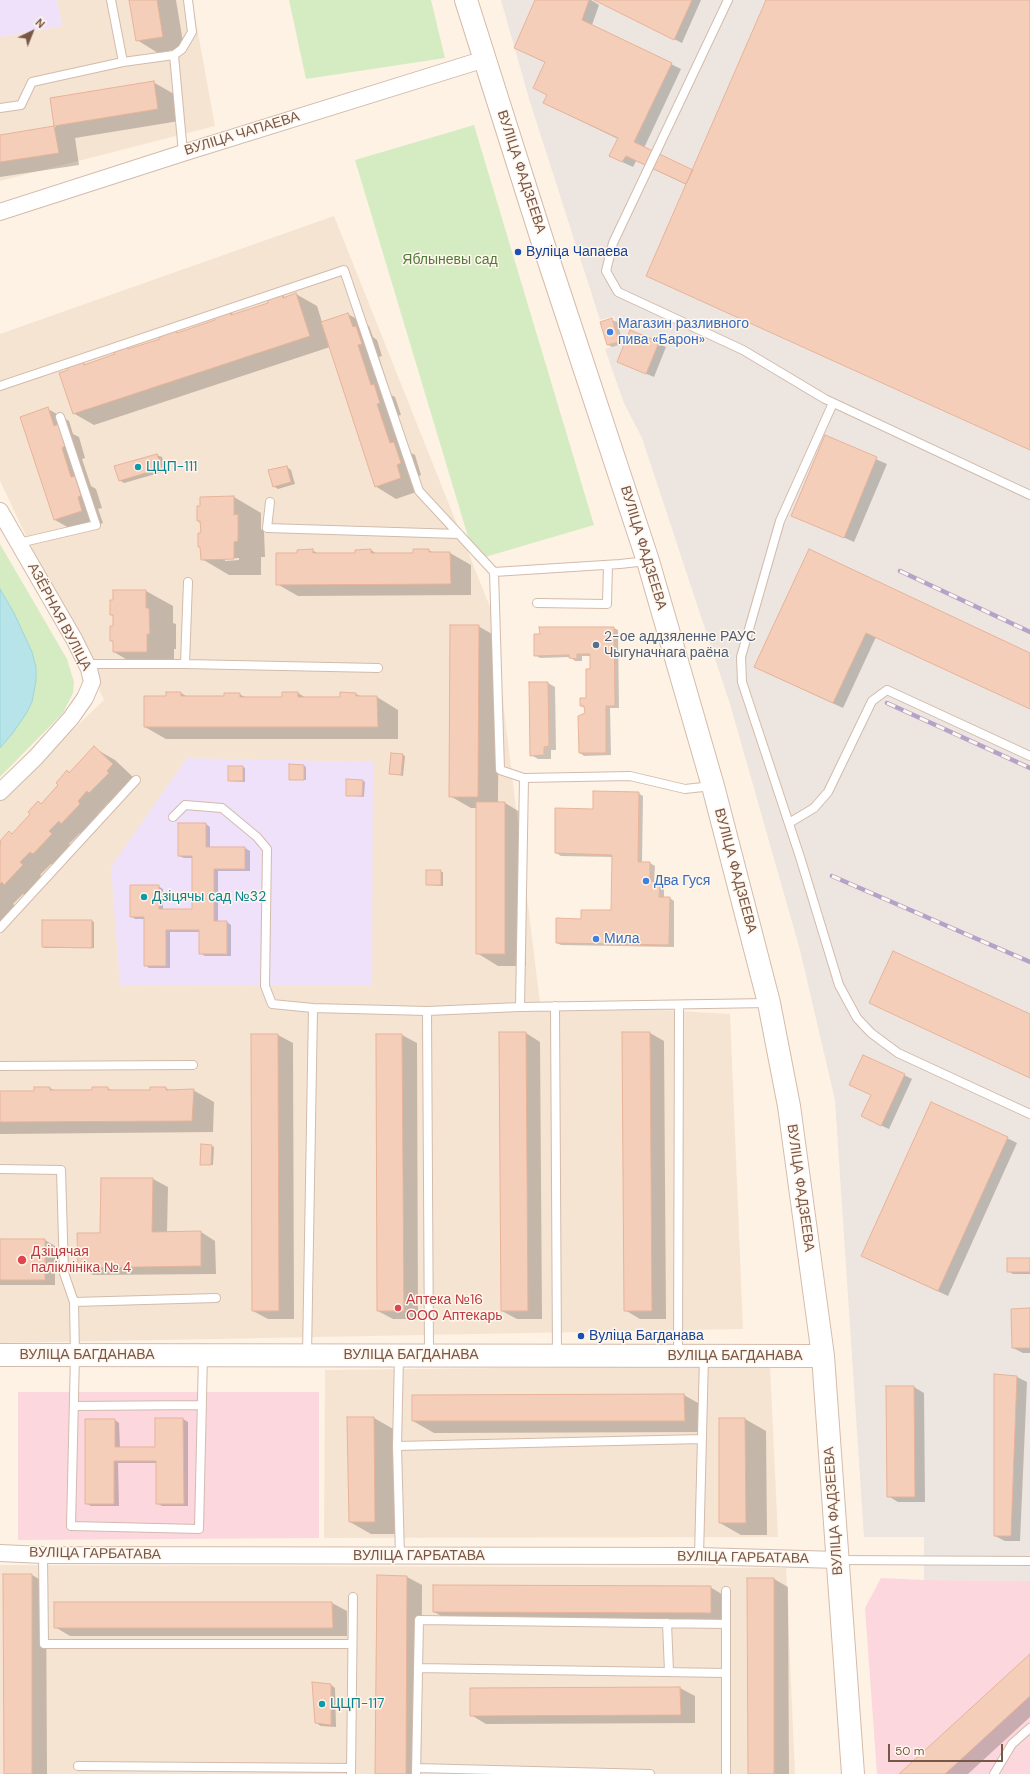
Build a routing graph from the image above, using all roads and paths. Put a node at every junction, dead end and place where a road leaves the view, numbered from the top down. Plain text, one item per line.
1 (111, 0) edge
2 (188, 0) edge
3 (466, 0) edge
4 (728, 0) edge
5 (174, 55) junction
6 (485, 59) junction
7 (123, 62) junction
8 (0, 108) edge
9 (183, 153) junction
10 (0, 212) edge
11 (0, 386) edge
12 (833, 403) junction
13 (60, 418) dead end
14 (1030, 495) edge
15 (270, 502) dead end
16 (0, 511) edge
17 (459, 534) junction
18 (19, 543) junction
19 (648, 560) junction
20 (608, 565) junction
21 (494, 572) junction
22 (188, 582) dead end
23 (537, 603) dead end
24 (86, 664) junction
25 (185, 664) junction
26 (378, 668) dead end
27 (1030, 756) edge
28 (524, 778) junction
29 (136, 780) dead end
30 (713, 786) junction
31 (0, 792) edge
32 (173, 817) dead end
33 (789, 823) junction
34 (0, 928) edge
35 (769, 1003) junction
36 (679, 1005) junction
37 (555, 1006) junction
38 (520, 1007) junction
39 (313, 1008) junction
40 (427, 1011) junction
41 (193, 1065) dead end
42 (0, 1066) edge
43 (1030, 1114) edge
44 (0, 1169) edge
45 (216, 1298) dead end
46 (74, 1302) junction
47 (0, 1355) edge
48 (75, 1355) junction
49 (203, 1355) junction
50 (307, 1355) junction
51 (399, 1355) junction
52 (429, 1355) junction
53 (557, 1355) junction
54 (704, 1355) junction
55 (678, 1356) junction
56 (823, 1356) junction
57 (202, 1405) junction
58 (74, 1406) junction
59 (702, 1439) junction
60 (397, 1446) junction
61 (0, 1553) edge
62 (43, 1555) junction
63 (400, 1556) junction
64 (699, 1556) junction
65 (838, 1560) junction
66 (1030, 1560) edge
67 (726, 1591) dead end
68 (352, 1597) dead end
69 (667, 1623) junction
70 (726, 1624) junction
71 (352, 1644) junction
72 (418, 1668) junction
73 (669, 1672) junction
74 (726, 1673) junction
75 (1030, 1728) edge
76 (78, 1766) dead end
77 (351, 1771) edge
78 (416, 1771) edge
79 (650, 1774) edge
80 (726, 1774) edge
81 (854, 1774) edge
82 (994, 1774) edge

1 - 7 lane
2 - 5 lane
3 - 6 street, ВУЛІЦА ФАДЗЕЕВА
4 - 12 lane
5 - 7 lane
5 - 9 lane
6 - 9 street, ВУЛІЦА ЧАПАЕВА
6 - 19 street, ВУЛІЦА ФАДЗЕЕВА
7 - 8 lane
9 - 10 street, ВУЛІЦА ЧАПАЕВА
11 - 17 lane
12 - 14 lane
12 - 33 lane
13 - 18 lane
15 - 17 lane
16 - 18 street, АЗЁРНАЯ ВУЛІЦА
17 - 21 lane
18 - 24 street, АЗЁРНАЯ ВУЛІЦА
19 - 20 lane
19 - 30 street, ВУЛІЦА ФАДЗЕЕВА
20 - 21 lane
20 - 23 lane
21 - 28 lane
22 - 25 lane
24 - 25 lane
24 - 31 street, АЗЁРНАЯ ВУЛІЦА
25 - 26 lane
27 - 33 lane
28 - 30 lane
28 - 38 lane
29 - 34 lane
30 - 35 street, ВУЛІЦА ФАДЗЕЕВА
32 - 39 lane
33 - 43 lane
35 - 36 lane
35 - 56 street, ВУЛІЦА ФАДЗЕЕВА
36 - 37 lane
36 - 55 lane
37 - 38 lane
37 - 53 lane
38 - 40 lane
39 - 40 lane
39 - 50 lane
40 - 52 lane
41 - 42 lane
44 - 46 lane
45 - 46 lane
46 - 48 lane
47 - 48 street, ВУЛІЦА БАГДАНАВА
48 - 49 street, ВУЛІЦА БАГДАНАВА
48 - 58 lane
49 - 50 street, ВУЛІЦА БАГДАНАВА
49 - 57 lane
50 - 51 street, ВУЛІЦА БАГДАНАВА
51 - 52 street, ВУЛІЦА БАГДАНАВА
51 - 60 lane
52 - 53 street, ВУЛІЦА БАГДАНАВА
53 - 55 street, ВУЛІЦА БАГДАНАВА
54 - 55 street, ВУЛІЦА БАГДАНАВА
54 - 56 street, ВУЛІЦА БАГДАНАВА
54 - 59 lane
56 - 65 street, ВУЛІЦА ФАДЗЕЕВА
57 - 58 lane
57 - 58 lane
59 - 60 lane
59 - 64 lane
60 - 63 lane
61 - 62 street, ВУЛІЦА ГАРБАТАВА
62 - 63 street, ВУЛІЦА ГАРБАТАВА
62 - 71 lane
63 - 64 street, ВУЛІЦА ГАРБАТАВА
64 - 65 street, ВУЛІЦА ГАРБАТАВА
65 - 66 lane
65 - 81 street, ВУЛІЦА ФАДЗЕЕВА
67 - 70 lane
68 - 71 lane
69 - 70 lane
69 - 72 lane
69 - 73 lane
70 - 74 lane
71 - 77 lane
72 - 73 lane
72 - 78 lane
73 - 74 lane
74 - 80 lane
75 - 82 lane
76 - 77 lane
78 - 79 lane

